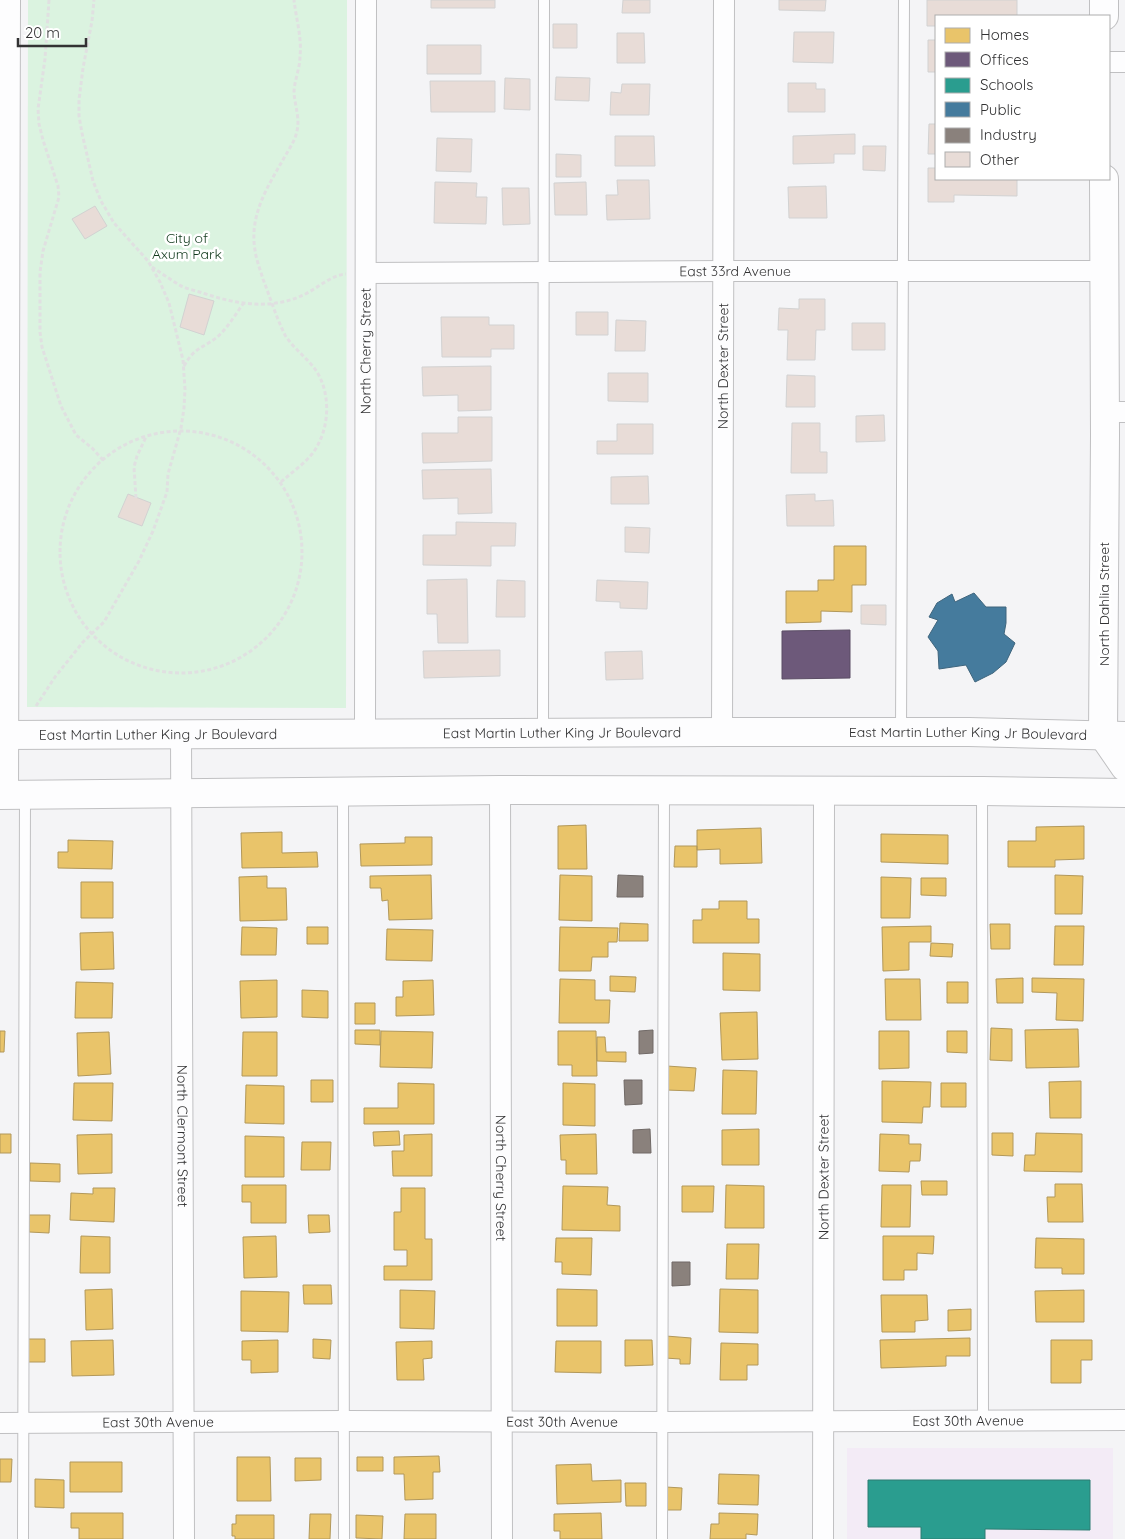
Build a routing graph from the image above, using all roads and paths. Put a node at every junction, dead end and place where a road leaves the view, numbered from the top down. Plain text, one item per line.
1 (10, 0) edge
2 (49, 0) edge
3 (94, 0) edge
4 (294, 0) edge
5 (366, 0) edge
6 (544, 0) edge
7 (724, 0) edge
8 (904, 0) edge
9 (1104, 0) edge
10 (1104, 15) edge
11 (1110, 62) edge
12 (1125, 62) edge
13 (1104, 180) edge
14 (151, 267) junction
15 (723, 270) junction
16 (903, 270) junction
17 (1103, 270) junction
18 (543, 272) junction
19 (366, 273) junction
20 (272, 303) junction
21 (243, 304) junction
22 (184, 367) junction
23 (1111, 420) edge
24 (180, 431) junction
25 (146, 436) junction
26 (104, 460) junction
27 (281, 482) junction
28 (136, 498) dead end
29 (91, 633) junction
30 (36, 706) dead end
31 (543, 732) junction
32 (722, 732) junction
33 (901, 732) junction
34 (365, 733) junction
35 (182, 734) junction
36 (4, 735) edge
37 (1114, 736) edge
38 (1125, 767) edge
39 (343, 791) junction
40 (664, 791) junction
41 (982, 791) junction
42 (182, 793) junction
43 (1125, 793) edge
44 (11, 795) edge
45 (824, 802) junction
46 (500, 803) junction
47 (823, 1420) junction
48 (984, 1420) junction
49 (1125, 1420) edge
50 (344, 1421) junction
51 (501, 1421) junction
52 (663, 1422) junction
53 (0, 1423) edge
54 (23, 1423) junction
55 (184, 1423) junction
56 (23, 1539) edge
57 (184, 1539) edge
58 (344, 1539) edge
59 (502, 1539) edge
60 (662, 1539) edge
61 (823, 1539) edge

1 - 36 street
2 - 26 path
3 - 14 path
4 - 20 path
5 - 19 street, North Cherry Street
6 - 18 lane
7 - 15 street, North Dexter Street
8 - 16 lane
9 - 10 main road
11 - 12 street
13 - 17 main road, North Dahlia Street
14 - 21 path
14 - 22 path
15 - 16 street, East 33rd Avenue
15 - 18 street, East 33rd Avenue
15 - 32 street, North Dexter Street
16 - 17 street, East 33rd Avenue
16 - 33 lane
17 - 23 main road, North Dahlia Street
18 - 19 street, East 33rd Avenue
18 - 31 lane
19 - 20 path
19 - 34 street, North Cherry Street
20 - 21 path
20 - 27 path
21 - 22 path
22 - 24 path
23 - 37 main road, North Dahlia Street
24 - 25 path
24 - 27 path
24 - 29 path
25 - 26 path
25 - 28 path
26 - 29 path
27 - 29 path
29 - 30 path
31 - 32 main road, East Martin Luther King Jr Boulevard
31 - 34 main road, East Martin Luther King Jr Boulevard
32 - 33 main road, East Martin Luther King Jr Boulevard
33 - 37 main road, East Martin Luther King Jr Boulevard
34 - 35 main road, East Martin Luther King Jr Boulevard
35 - 36 main road, East Martin Luther King Jr Boulevard
35 - 42 street, North Clermont Street
36 - 44 street
37 - 38 main road
39 - 42 main road
39 - 46 main road
39 - 50 lane
40 - 45 main road
40 - 46 main road
40 - 52 lane
41 - 43 main road
41 - 45 main road
41 - 48 lane
42 - 44 main road
42 - 55 street, North Clermont Street
44 - 54 lane
45 - 47 street, North Dexter Street
46 - 51 street, North Cherry Street
47 - 48 street, East 30th Avenue
47 - 52 street, East 30th Avenue
47 - 61 street, North Dexter Street
48 - 49 street, East 30th Avenue
50 - 51 street, East 30th Avenue
50 - 55 street, East 30th Avenue
50 - 58 lane
51 - 52 street, East 30th Avenue
51 - 59 street, North Cherry Street
52 - 60 lane
53 - 54 street, East 30th Avenue
54 - 55 street, East 30th Avenue
54 - 56 lane
55 - 57 street, North Clermont Street

